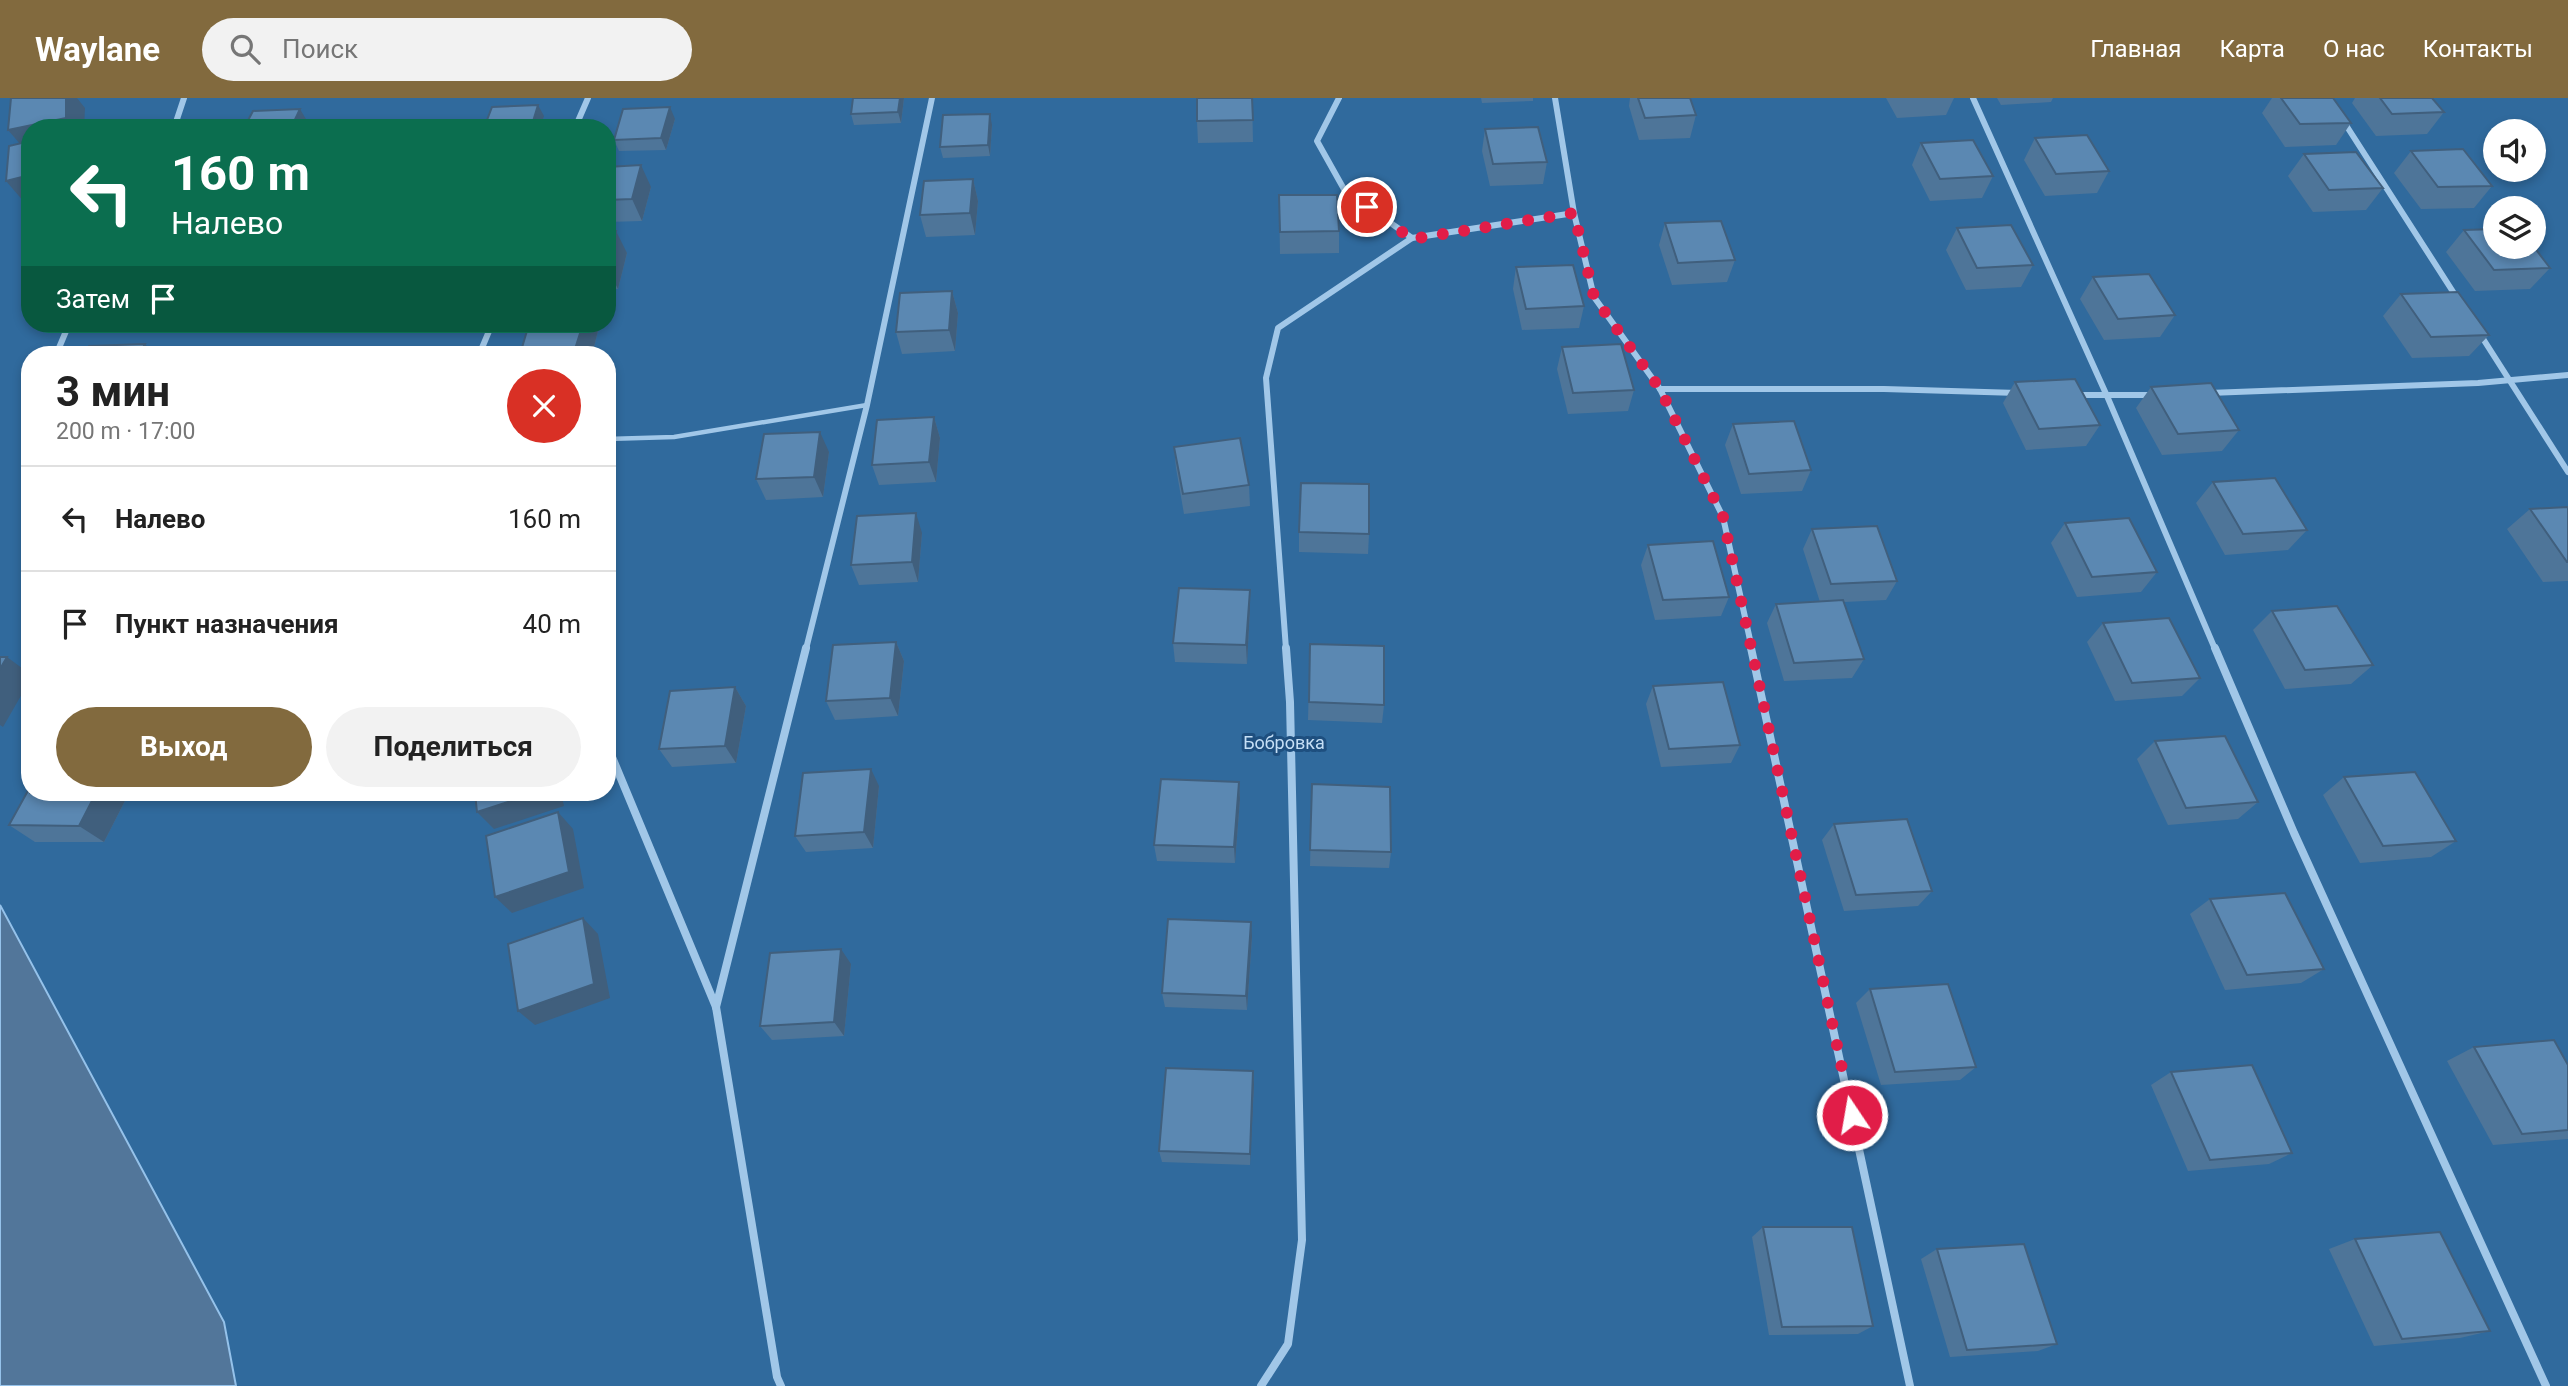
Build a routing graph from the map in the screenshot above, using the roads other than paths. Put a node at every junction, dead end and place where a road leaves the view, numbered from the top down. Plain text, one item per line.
1 (184, 98) edge
2 (588, 98) edge
3 (932, 98) edge
4 (1339, 98) edge
5 (1555, 98) edge
6 (1973, 98) edge
7 (2337, 110) edge
8 (177, 119) edge
9 (579, 119) edge
10 (1574, 213) junction
11 (1412, 239) junction
12 (2464, 309) edge
13 (2479, 332) edge
14 (2568, 375) edge
15 (2509, 379) junction
16 (1660, 389) junction
17 (2203, 393) edge
18 (2024, 394) edge
19 (2162, 394) edge
20 (2066, 395) edge
21 (2107, 396) junction
22 (867, 405) junction
23 (616, 439) edge
24 (2568, 472) edge
25 (616, 767) edge
26 (716, 1007) junction
27 (781, 1386) edge
28 (1261, 1386) edge
29 (1910, 1386) edge
30 (2546, 1386) edge

1 - 8 street
2 - 9 street
3 - 22 street
4 - 11 street
5 - 10 street
6 - 21 street
7 - 12 street
10 - 11 street
10 - 16 street
11 - 28 street
13 - 15 street
14 - 15 street
15 - 17 street
15 - 24 street
16 - 18 street
16 - 29 street
19 - 21 street
20 - 21 street
21 - 30 street
22 - 23 lane
22 - 26 street
25 - 26 street
26 - 27 street

